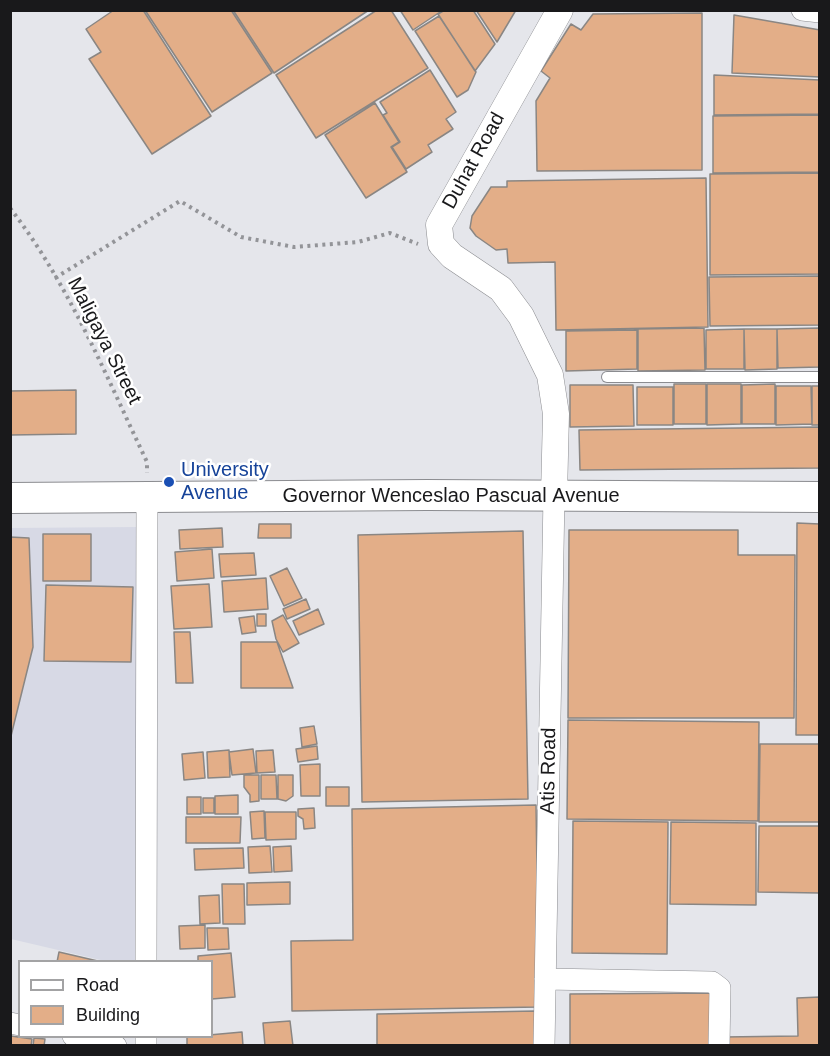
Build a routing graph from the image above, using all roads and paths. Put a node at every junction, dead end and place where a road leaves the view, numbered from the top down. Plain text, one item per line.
1 (560, 10) edge
2 (802, 10) edge
3 (819, 12) edge
4 (10, 208) edge
5 (452, 256) junction
6 (55, 278) junction
7 (607, 377) dead end
8 (819, 377) edge
9 (147, 496) junction
10 (554, 496) junction
11 (819, 497) edge
12 (10, 498) edge
13 (146, 960) edge
14 (545, 979) junction
15 (82, 1038) edge
16 (116, 1046) edge
17 (544, 1046) edge
18 (719, 1046) edge

1 - 5 street, Duhat Road
2 - 3 street
4 - 6 path, Maligaya Street
5 - 6 path
5 - 10 street
6 - 9 path, Maligaya Street
7 - 8 lane
9 - 10 main road, Governor Wenceslao Pascual Avenue
9 - 12 main road, Governor Wenceslao Pascual Avenue
9 - 13 street
10 - 11 main road, Governor Wenceslao Pascual Avenue
10 - 14 street, Atis Road
14 - 17 street, Atis Road
14 - 18 street
15 - 16 street

